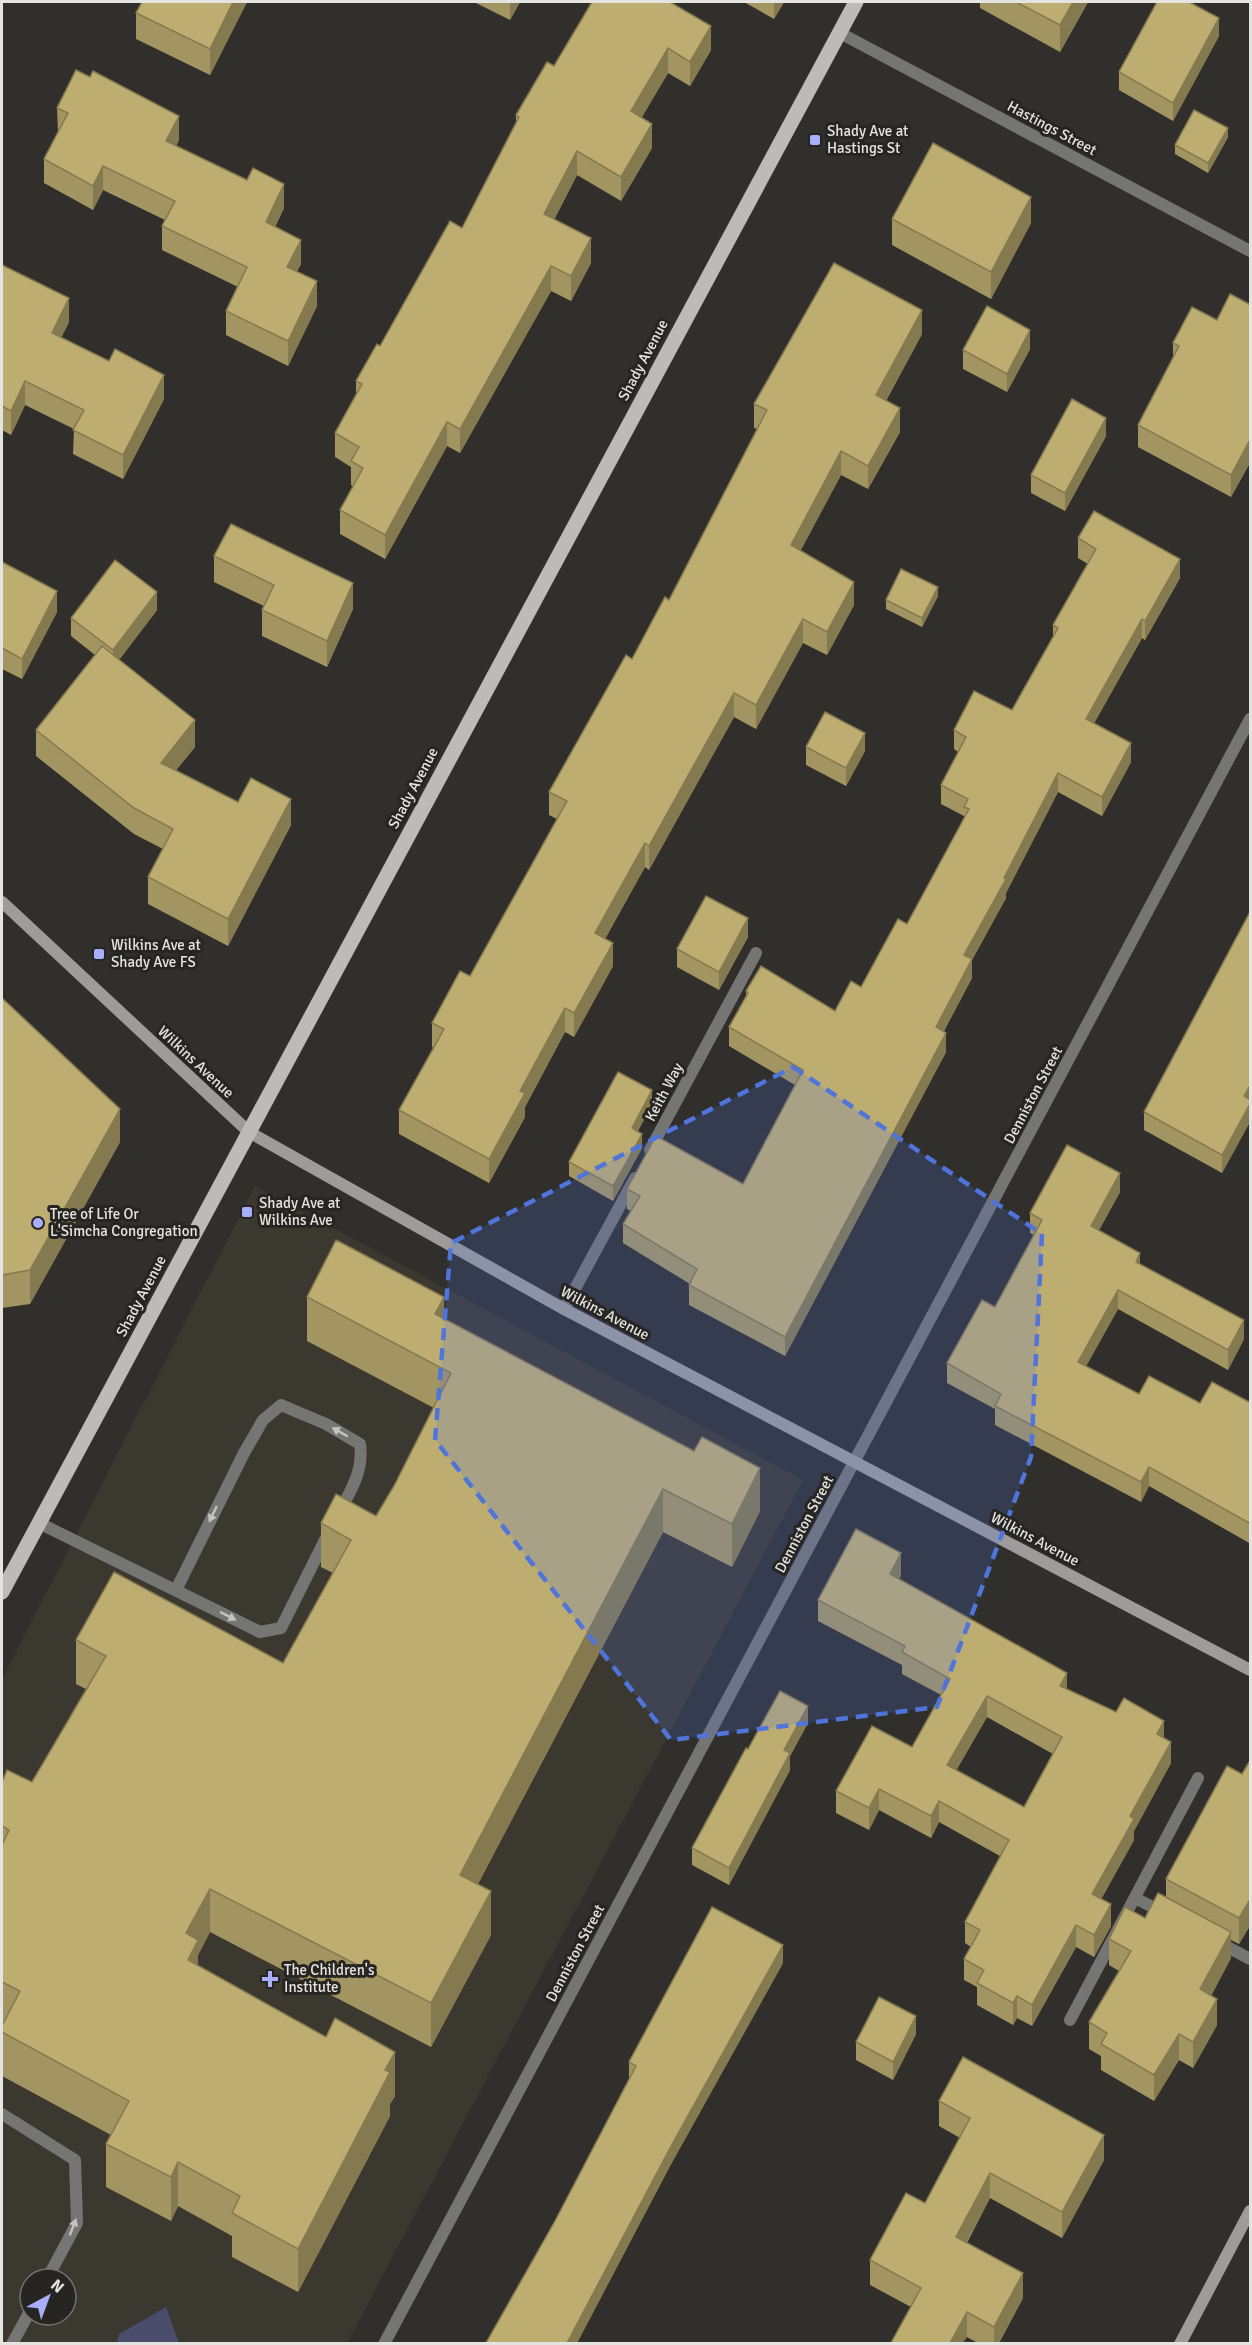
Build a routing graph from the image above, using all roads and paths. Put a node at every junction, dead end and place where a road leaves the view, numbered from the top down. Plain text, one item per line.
1 (856, 2) edge
2 (840, 33) junction
3 (1251, 251) edge
4 (1251, 718) edge
5 (2, 902) edge
6 (756, 953) dead end
7 (249, 1132) junction
8 (564, 1309) junction
9 (854, 1461) junction
10 (39, 1523) junction
11 (176, 1590) junction
12 (2, 1592) edge
13 (1251, 1670) edge
14 (1198, 1778) dead end
15 (1135, 1898) junction
16 (1177, 1920) edge
17 (1208, 1937) edge
18 (1251, 1959) edge
19 (1070, 2020) dead end
20 (2, 2114) edge
21 (1251, 2211) edge
22 (53, 2267) edge
23 (21, 2327) edge
24 (12, 2343) edge
25 (384, 2343) edge
26 (1180, 2343) edge

1 - 2 main road, Shady Avenue
2 - 3 street, Hastings Street
2 - 7 main road, Shady Avenue
4 - 9 street, Denniston Street
5 - 7 main road, Wilkins Avenue
6 - 8 street, Keith Way
7 - 8 main road, Wilkins Avenue
7 - 10 main road, Shady Avenue
8 - 9 main road, Wilkins Avenue
9 - 13 main road, Wilkins Avenue
9 - 25 street, Denniston Street
10 - 11 street
10 - 12 main road, Shady Avenue
11 -> 11 street
14 - 15 street
15 - 16 street
15 - 19 street
17 - 18 street
22 -> 20 street
21 - 26 main road
23 - 24 street

